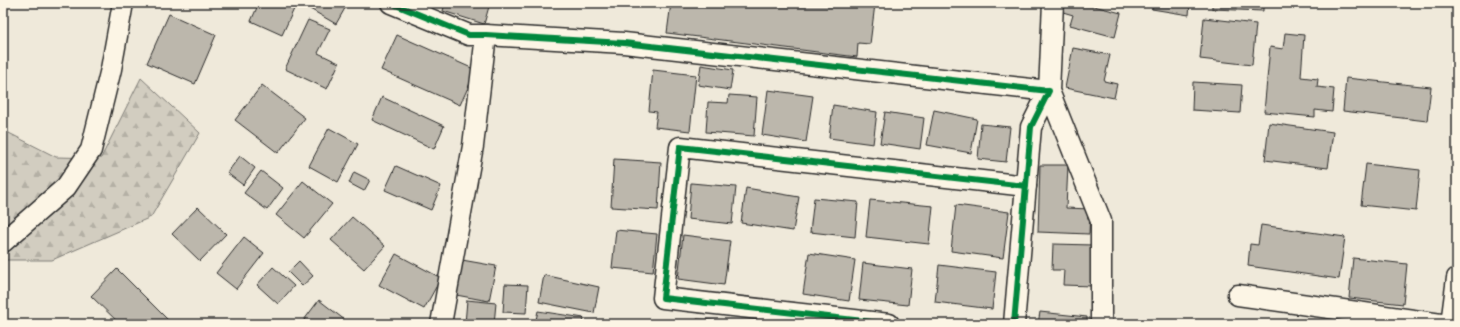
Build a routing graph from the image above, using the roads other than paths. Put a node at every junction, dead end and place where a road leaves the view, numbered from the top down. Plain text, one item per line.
1 (123, 3) edge
2 (391, 3) edge
3 (1053, 3) edge
4 (486, 35) junction
5 (1049, 91) junction
6 (1026, 186) junction
7 (3, 242) edge
8 (1457, 278) edge
9 (1238, 295) dead end
10 (441, 324) edge
11 (889, 324) edge
12 (1014, 324) edge
13 (1101, 324) edge
14 (1441, 324) edge
15 (1451, 324) edge

1 - 7 street
2 - 4 street
3 - 5 street
4 - 5 street
4 - 10 street
5 - 6 street
5 - 13 street
6 - 11 street
6 - 12 street
8 - 15 street
9 - 14 street

